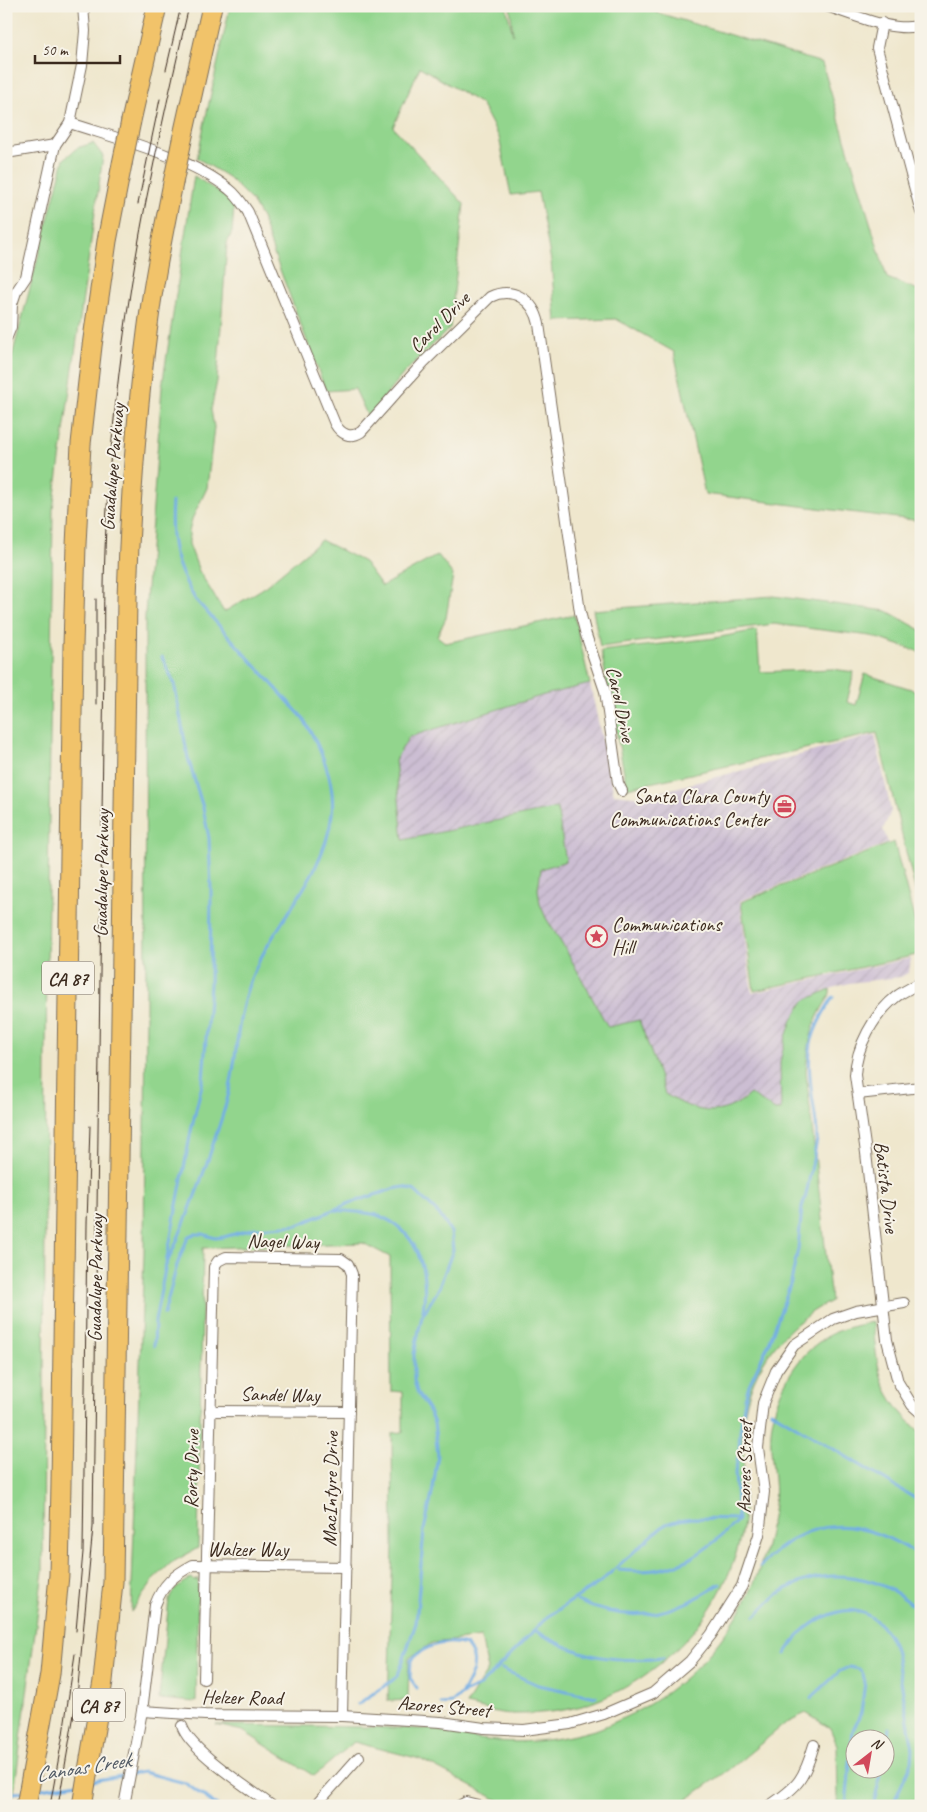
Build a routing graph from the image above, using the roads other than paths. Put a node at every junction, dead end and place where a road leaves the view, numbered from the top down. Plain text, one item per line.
1 (83, 6) edge
2 (157, 6) edge
3 (212, 6) edge
4 (826, 6) edge
5 (882, 23) junction
6 (921, 24) edge
7 (70, 123) junction
8 (55, 145) junction
9 (6, 152) edge
10 (921, 212) edge
11 (11, 292) edge
12 (6, 339) edge
13 (622, 792) dead end
14 (921, 982) edge
15 (921, 1087) edge
16 (858, 1094) junction
17 (218, 1261) joint
18 (348, 1264) joint
19 (904, 1303) dead end
20 (884, 1306) junction
21 (210, 1411) junction
22 (349, 1412) junction
23 (921, 1413) edge
24 (208, 1565) junction
25 (346, 1567) junction
26 (204, 1679) dead end
27 (142, 1711) junction
28 (342, 1716) junction
29 (182, 1726) dead end
30 (814, 1744) dead end
31 (359, 1758) dead end
32 (82, 1804) edge
33 (478, 1805) edge
34 (26, 1806) edge
35 (124, 1806) edge
36 (272, 1806) edge
37 (315, 1806) edge
38 (459, 1806) edge
39 (769, 1806) edge

1 - 7 street
2 - 34 highway, Guadalupe Parkway / CA 87, bridge
3 - 32 highway, Guadalupe Parkway / CA 87, bridge
4 - 5 street
5 - 6 street
5 - 10 street
7 - 8 street
7 - 13 street, Carol Drive
8 - 9 street
8 - 11 street
11 - 12 street
14 - 16 street, Batista Drive
15 - 16 street
16 - 20 street, Batista Drive
17 - 18 street, Nagel Way
17 - 21 street, Rorty Drive
18 - 22 street, MacIntyre Drive
19 - 20 street, Azores Street
20 - 23 street, Batista Drive
20 - 28 street, Azores Street
21 - 22 street, Sandel Way
21 - 24 street, Rorty Drive
22 - 25 street, MacIntyre Drive
24 - 25 street, Walzer Way
24 - 26 street, Rorty Drive
24 - 27 street, Walzer Way
25 - 28 street, MacIntyre Drive
27 - 28 street, Helzer Road
27 - 35 street, Walzer Way
29 - 36 street
30 - 39 street
31 - 37 street
33 - 38 street

